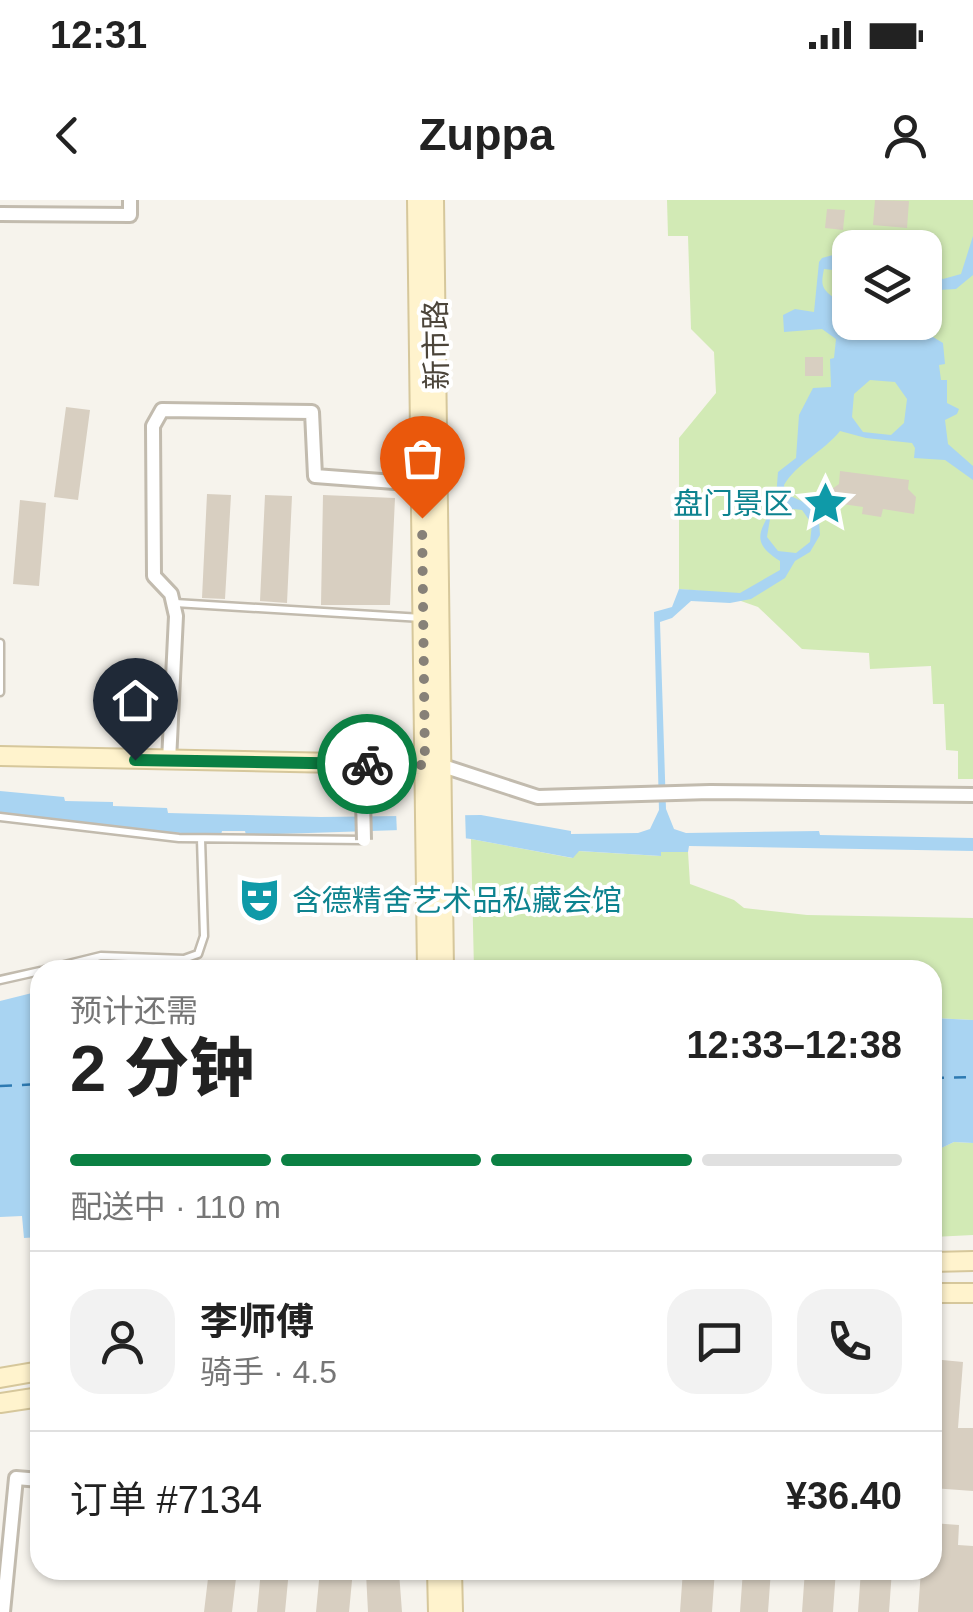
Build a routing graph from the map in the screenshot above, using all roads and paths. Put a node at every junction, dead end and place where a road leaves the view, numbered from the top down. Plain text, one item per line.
1 (130, 200) edge
2 (417, 200) edge
3 (434, 200) edge
4 (0, 214) edge
5 (422, 484) junction
6 (173, 603) junction
7 (424, 618) junction
8 (0, 643) edge
9 (0, 692) edge
10 (0, 756) edge
11 (169, 761) junction
12 (362, 764) junction
13 (433, 765) junction
14 (973, 795) edge
15 (433, 809) junction
16 (0, 817) edge
17 (201, 838) junction
18 (364, 840) joint
19 (83, 960) edge
20 (427, 960) edge
21 (443, 960) edge
22 (30, 973) edge
23 (0, 980) edge
24 (973, 1261) edge
25 (942, 1262) edge
26 (973, 1292) edge
27 (942, 1293) edge
28 (30, 1373) edge
29 (0, 1378) edge
30 (30, 1399) edge
31 (0, 1402) edge
32 (30, 1479) edge
33 (437, 1580) edge
34 (452, 1580) edge
35 (3, 1612) edge
36 (438, 1612) edge
37 (453, 1612) edge

1 - 4 street
2 - 5 main road, 新市路
3 - 13 main road, 新市路
5 - 6 street
5 - 7 main road, 新市路
6 - 7 lane
6 - 11 street
7 - 13 main road, 新市路
8 - 9 lane
10 - 11 main road
11 - 12 main road
12 - 13 main road
12 - 18 street, bridge
13 - 14 street
13 - 15 main road, 新市路
15 - 20 main road, 新市路
15 - 21 main road, 新市路
16 - 17 lane
17 - 18 lane
17 - 19 lane
22 - 23 lane
24 - 25 main road
26 - 27 main road
28 - 29 main road
30 - 31 main road
32 - 35 street
33 - 36 main road
34 - 37 main road

